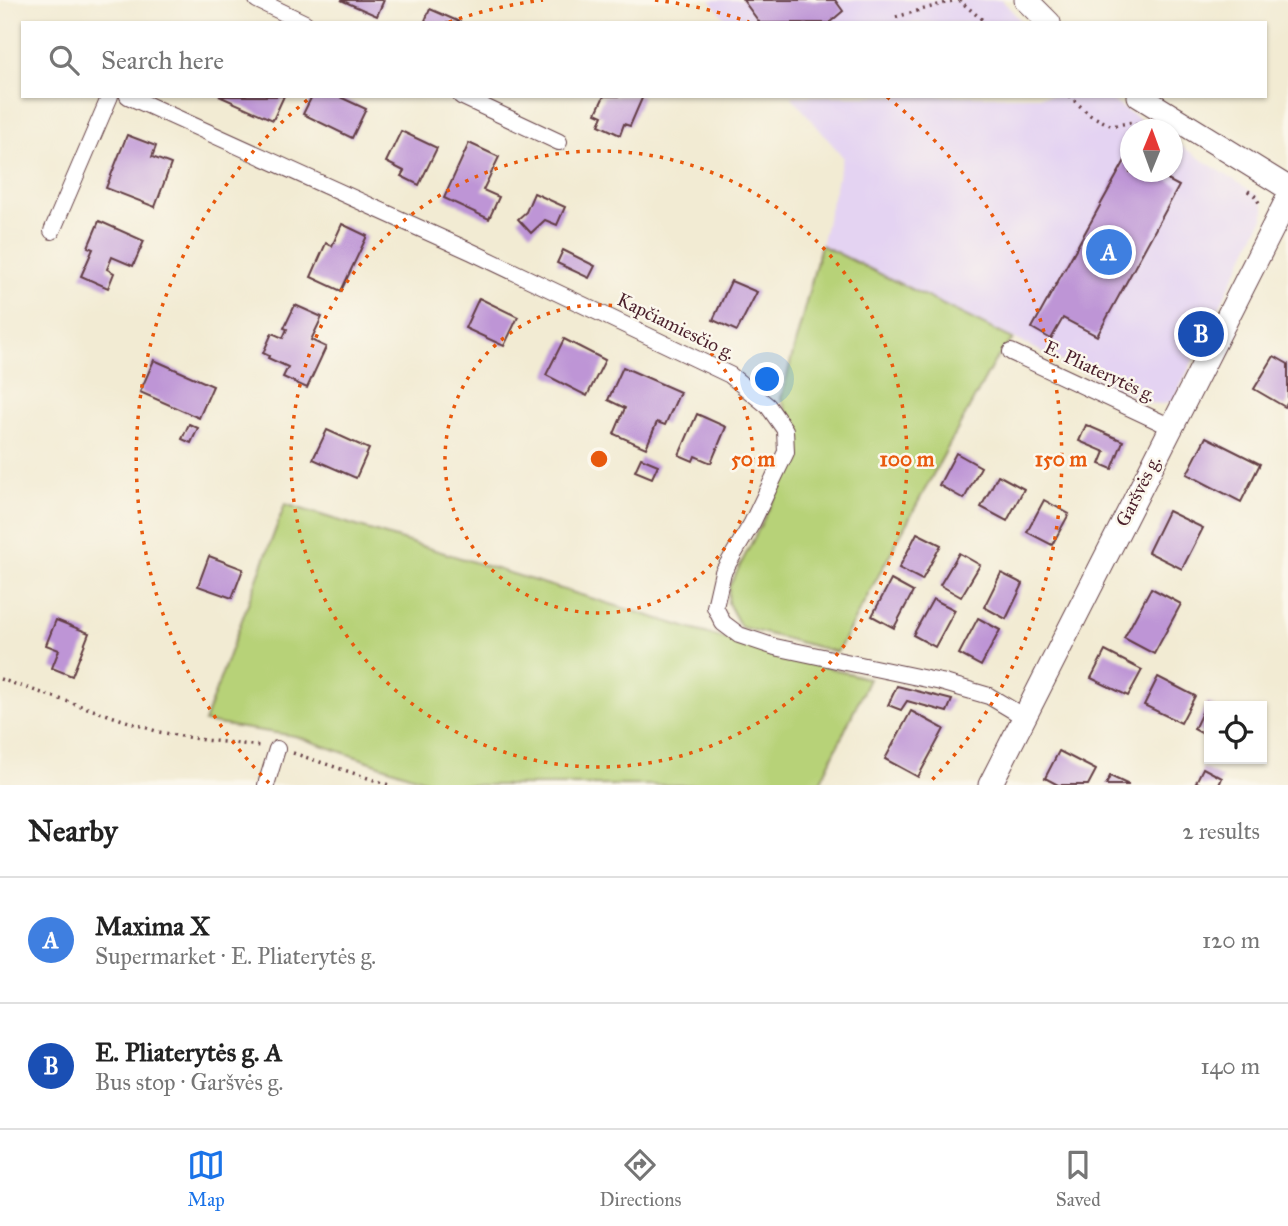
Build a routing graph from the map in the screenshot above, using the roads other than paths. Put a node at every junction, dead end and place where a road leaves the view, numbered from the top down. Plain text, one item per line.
1 (257, 0) edge
2 (1026, 0) edge
3 (301, 21) edge
4 (1047, 21) edge
5 (109, 98) edge
6 (132, 98) edge
7 (465, 98) edge
8 (1142, 98) edge
9 (559, 142) dead end
10 (1288, 188) edge
11 (1288, 198) edge
12 (52, 231) dead end
13 (1011, 352) dead end
14 (1171, 428) junction
15 (1024, 717) junction
16 (277, 749) road end
17 (266, 785) edge
18 (990, 785) edge

1 - 3 street
2 - 4 main road
5 - 12 street
6 - 15 street, Kapčiamiesčio g.
7 - 9 street
8 - 10 main road
11 - 14 main road, Garšvės g.
13 - 14 street, E. Pliaterytės g.
14 - 15 main road, Garšvės g.
15 - 18 main road, Garšvės g.
16 - 17 street

